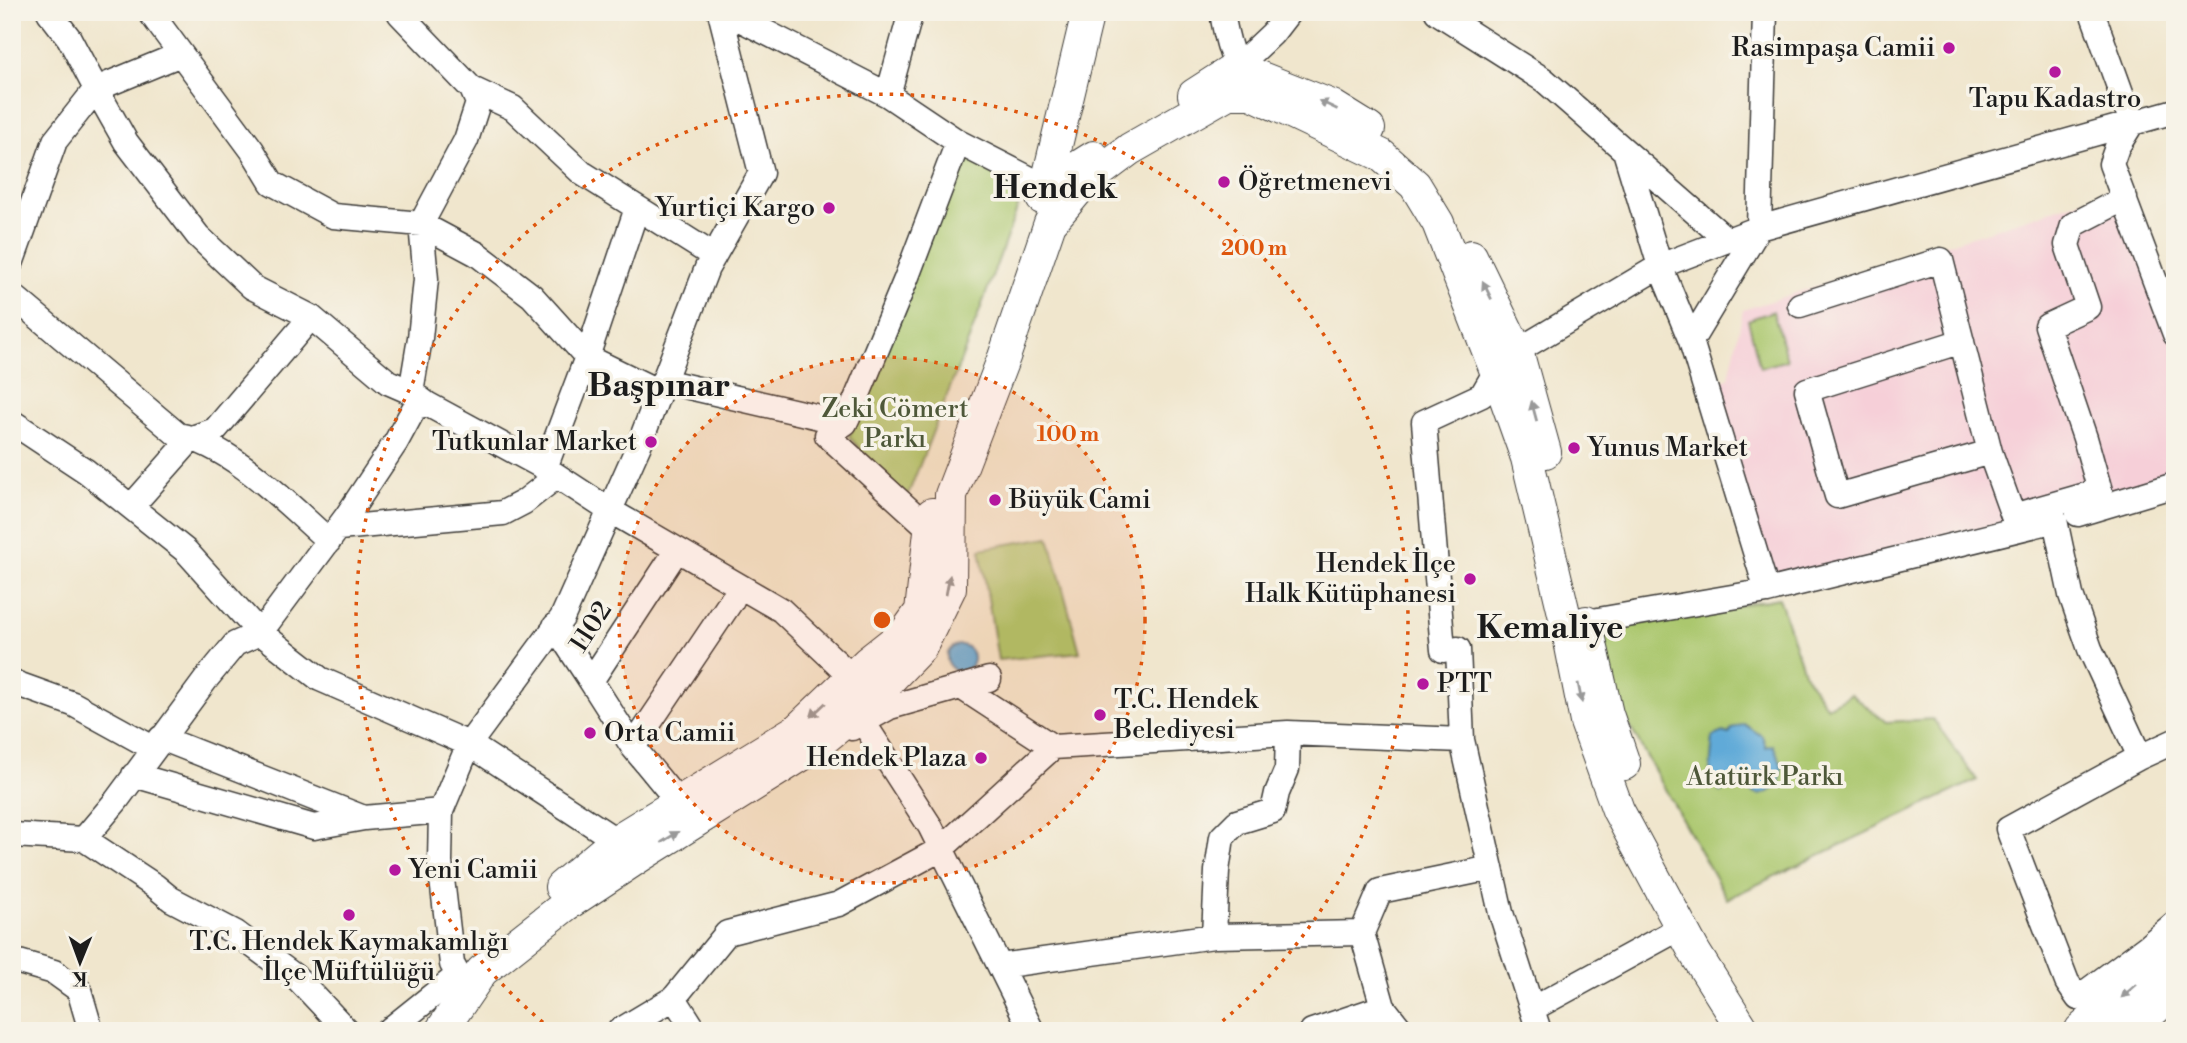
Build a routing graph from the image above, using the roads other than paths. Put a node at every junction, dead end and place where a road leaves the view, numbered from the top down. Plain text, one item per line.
1 (50, 12) edge
2 (150, 12) edge
3 (720, 12) edge
4 (726, 12) edge
5 (911, 12) edge
6 (1088, 12) edge
7 (1222, 12) edge
8 (1289, 12) edge
9 (1437, 12) edge
10 (1765, 12) edge
11 (2092, 12) edge
12 (399, 13) edge
13 (181, 54) junction
14 (1243, 80) junction
15 (96, 89) junction
16 (472, 89) junction
17 (888, 95) junction
18 (2175, 111) edge
19 (2132, 123) junction
20 (958, 142) junction
21 (1625, 151) junction
22 (1046, 187) junction
23 (2125, 198) junction
24 (637, 208) junction
25 (421, 223) junction
26 (1050, 223) junction
27 (1759, 228) junction
28 (1727, 240) junction
29 (714, 256) junction
30 (12, 261) edge
31 (1660, 266) junction
32 (12, 295) edge
33 (1800, 305) dead end
34 (311, 317) junction
35 (2175, 334) edge
36 (1690, 341) junction
37 (1962, 341) junction
38 (587, 357) junction
39 (1507, 361) junction
40 (661, 386) junction
41 (419, 398) junction
42 (12, 422) edge
43 (836, 429) junction
44 (192, 438) junction
45 (1990, 452) junction
46 (551, 472) junction
47 (2175, 485) edge
48 (131, 507) junction
49 (609, 510) junction
50 (2055, 520) junction
51 (334, 534) junction
52 (930, 536) junction
53 (677, 550) junction
54 (1767, 591) junction
55 (732, 600) dead end
56 (1576, 624) junction
57 (555, 626) junction
58 (260, 633) junction
59 (852, 677) junction
60 (989, 679) dead end
61 (591, 681) junction
62 (12, 682) edge
63 (961, 687) junction
64 (863, 722) junction
65 (1288, 733) junction
66 (1462, 740) junction
67 (2175, 741) edge
68 (157, 743) junction
69 (469, 744) junction
70 (633, 747) junction
71 (1053, 747) junction
72 (811, 749) junction
73 (2140, 757) junction
74 (134, 775) junction
75 (678, 803) junction
76 (441, 811) junction
77 (364, 818) junction
78 (12, 835) edge
79 (84, 839) junction
80 (628, 848) junction
81 (941, 849) junction
82 (1491, 868) junction
83 (2175, 923) edge
84 (1682, 927) junction
85 (1362, 933) junction
86 (1214, 936) junction
87 (2175, 952) edge
88 (12, 960) edge
89 (1000, 967) junction
90 (470, 973) junction
91 (2175, 988) edge
92 (674, 998) junction
93 (1382, 1007) junction
94 (1535, 1020) edge
95 (444, 1024) edge
96 (91, 1031) edge
97 (346, 1031) edge
98 (388, 1031) edge
99 (618, 1031) edge
100 (695, 1031) edge
101 (1032, 1031) edge
102 (1312, 1031) edge
103 (1402, 1031) edge
104 (1744, 1031) edge
105 (1765, 1031) edge
106 (2083, 1031) edge
107 (2125, 1031) edge

1 - 15 street
2 - 13 street
3 - 29 street
4 - 17 street
5 - 17 street
6 - 22 main road
7 - 14 street
8 - 14 street
9 - 21 street
10 - 27 street
11 - 19 street
12 - 16 street
13 - 15 street
13 - 25 street
14 - 22 main road
14 - 26 main road
14 - 39 main road
15 - 30 street
15 - 34 street
16 - 24 street
16 - 25 street
17 - 20 street
18 - 19 street
19 - 23 street
19 - 27 street
20 - 22 street
20 - 43 street
21 - 28 street
21 - 31 street
22 - 26 main road
22 - 52 main road
23 - 35 street
23 - 45 street
24 - 29 street
24 - 38 street
25 - 38 street
25 - 41 street
72 -> 26 main road
27 - 28 street
27 - 36 street
28 - 31 street
29 - 40 street
31 - 36 street
31 - 39 street
32 - 44 street
33 - 37 street
34 - 41 street
34 - 44 street
36 - 54 street
37 - 45 street
37 - 45 street
38 - 40 street
38 - 46 street
39 - 56 main road
39 - 66 street
40 - 43 street
40 - 49 street
41 - 46 street
41 - 51 street
42 - 48 street
43 - 52 street
44 - 48 street
44 - 51 street
46 - 49 street
46 - 51 street
47 - 50 street
48 - 58 street
49 - 53 street
49 - 57 street
50 - 54 street
50 - 73 street
51 - 58 street
52 - 59 main road
53 - 59 street
53 - 61 street, 1102
54 - 56 street
55 - 70 street
56 -> 84 main road
56 - 105 main road
57 - 61 street
57 - 69 street
58 - 68 street
58 - 69 street
59 -> 75 main road
60 - 63 street
61 - 70 street, 1102
62 - 68 street
63 - 64 street
63 - 71 street
64 - 72 street
64 - 81 street
65 - 66 street
65 - 71 street
65 - 86 street
66 - 82 street
67 - 73 street
68 - 74 street
68 - 77 street
69 - 76 street
69 - 80 street
70 - 75 street, 1102
71 - 81 street
80 -> 72 main road
73 - 83 street
74 - 77 street
74 - 79 street
75 - 80 main road
76 - 77 street
76 - 90 street
78 - 79 street
79 - 97 street
80 - 90 main road
81 - 89 street
81 - 92 street
82 - 85 street
82 - 94 street
84 - 94 street
84 - 104 main road
85 - 86 street
85 - 93 street
86 - 89 street
87 -> 106 highway
88 - 96 street
89 - 101 street
90 - 95 main road
90 - 98 street
91 - 107 highway
92 - 99 street
92 - 100 street
93 - 102 street
93 - 103 street

